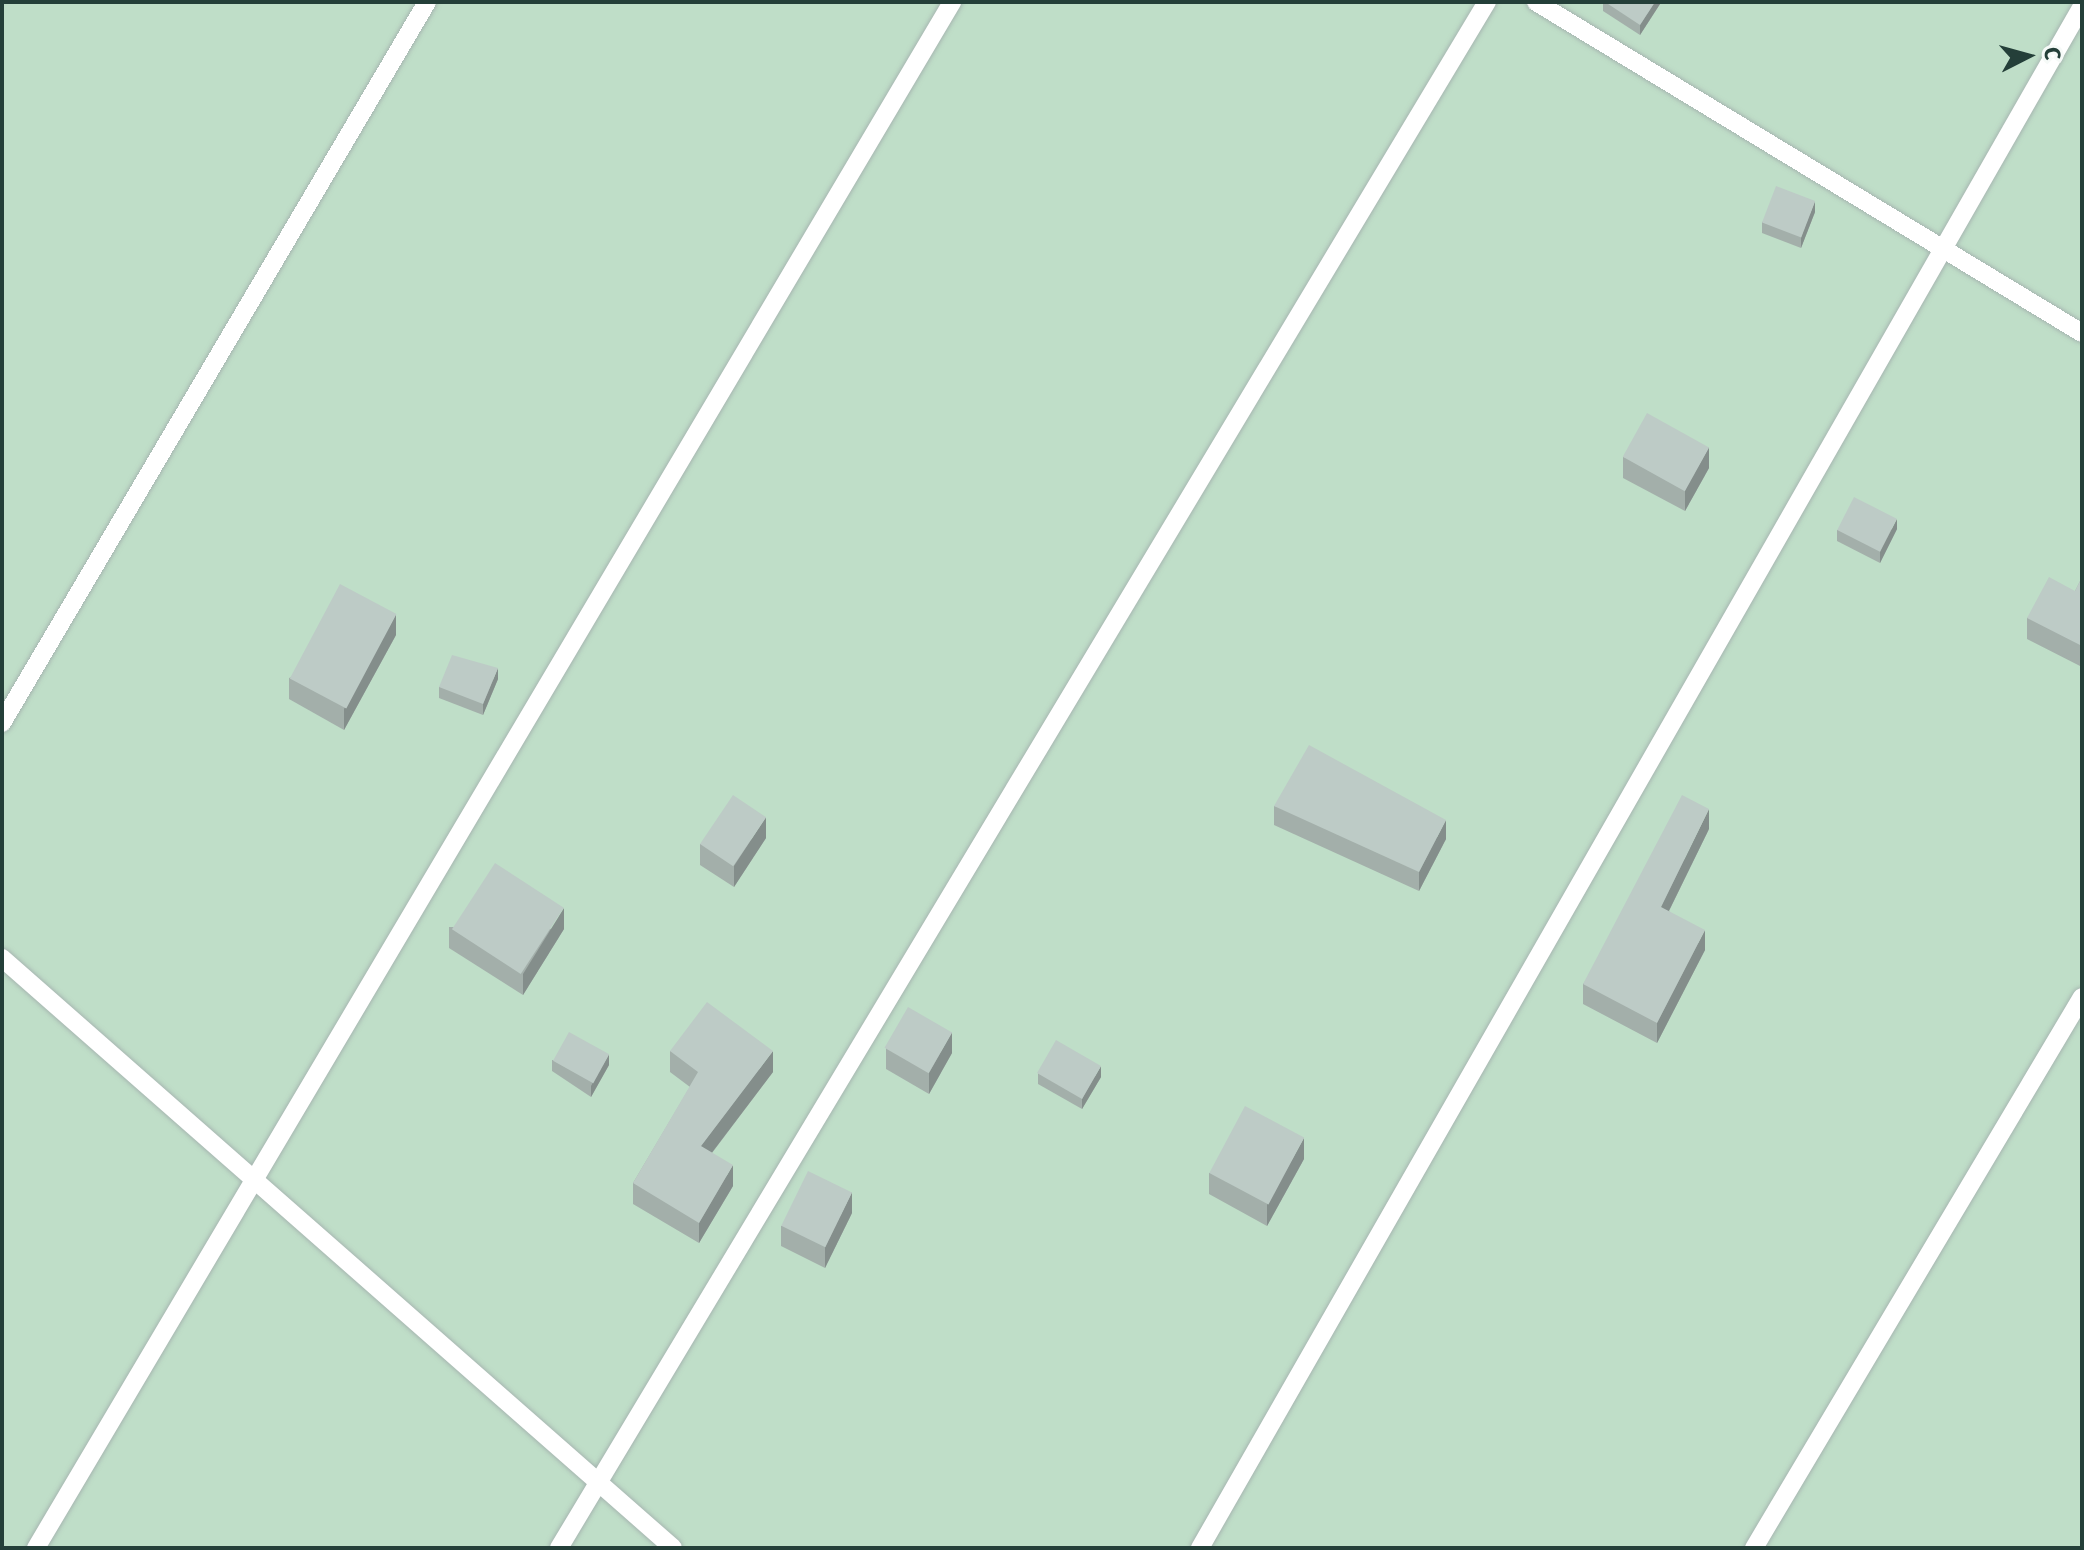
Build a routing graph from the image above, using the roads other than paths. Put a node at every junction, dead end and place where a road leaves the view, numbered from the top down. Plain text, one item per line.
1 (427, 2) edge
2 (952, 2) edge
3 (1487, 2) edge
4 (1536, 2) edge
5 (2082, 6) edge
6 (1940, 252) junction
7 (2082, 333) edge
8 (2, 723) edge
9 (2, 958) edge
10 (2082, 997) edge
11 (260, 1178) junction
12 (596, 1484) junction
13 (36, 1548) edge
14 (559, 1548) edge
15 (673, 1548) edge
16 (1200, 1548) edge
17 (1754, 1548) edge

1 - 8 lane
2 - 11 lane
3 - 12 lane
4 - 6 lane
5 - 6 lane
6 - 7 lane
6 - 16 lane
9 - 11 lane
10 - 17 lane
11 - 12 lane
11 - 13 lane
12 - 14 lane
12 - 15 lane

